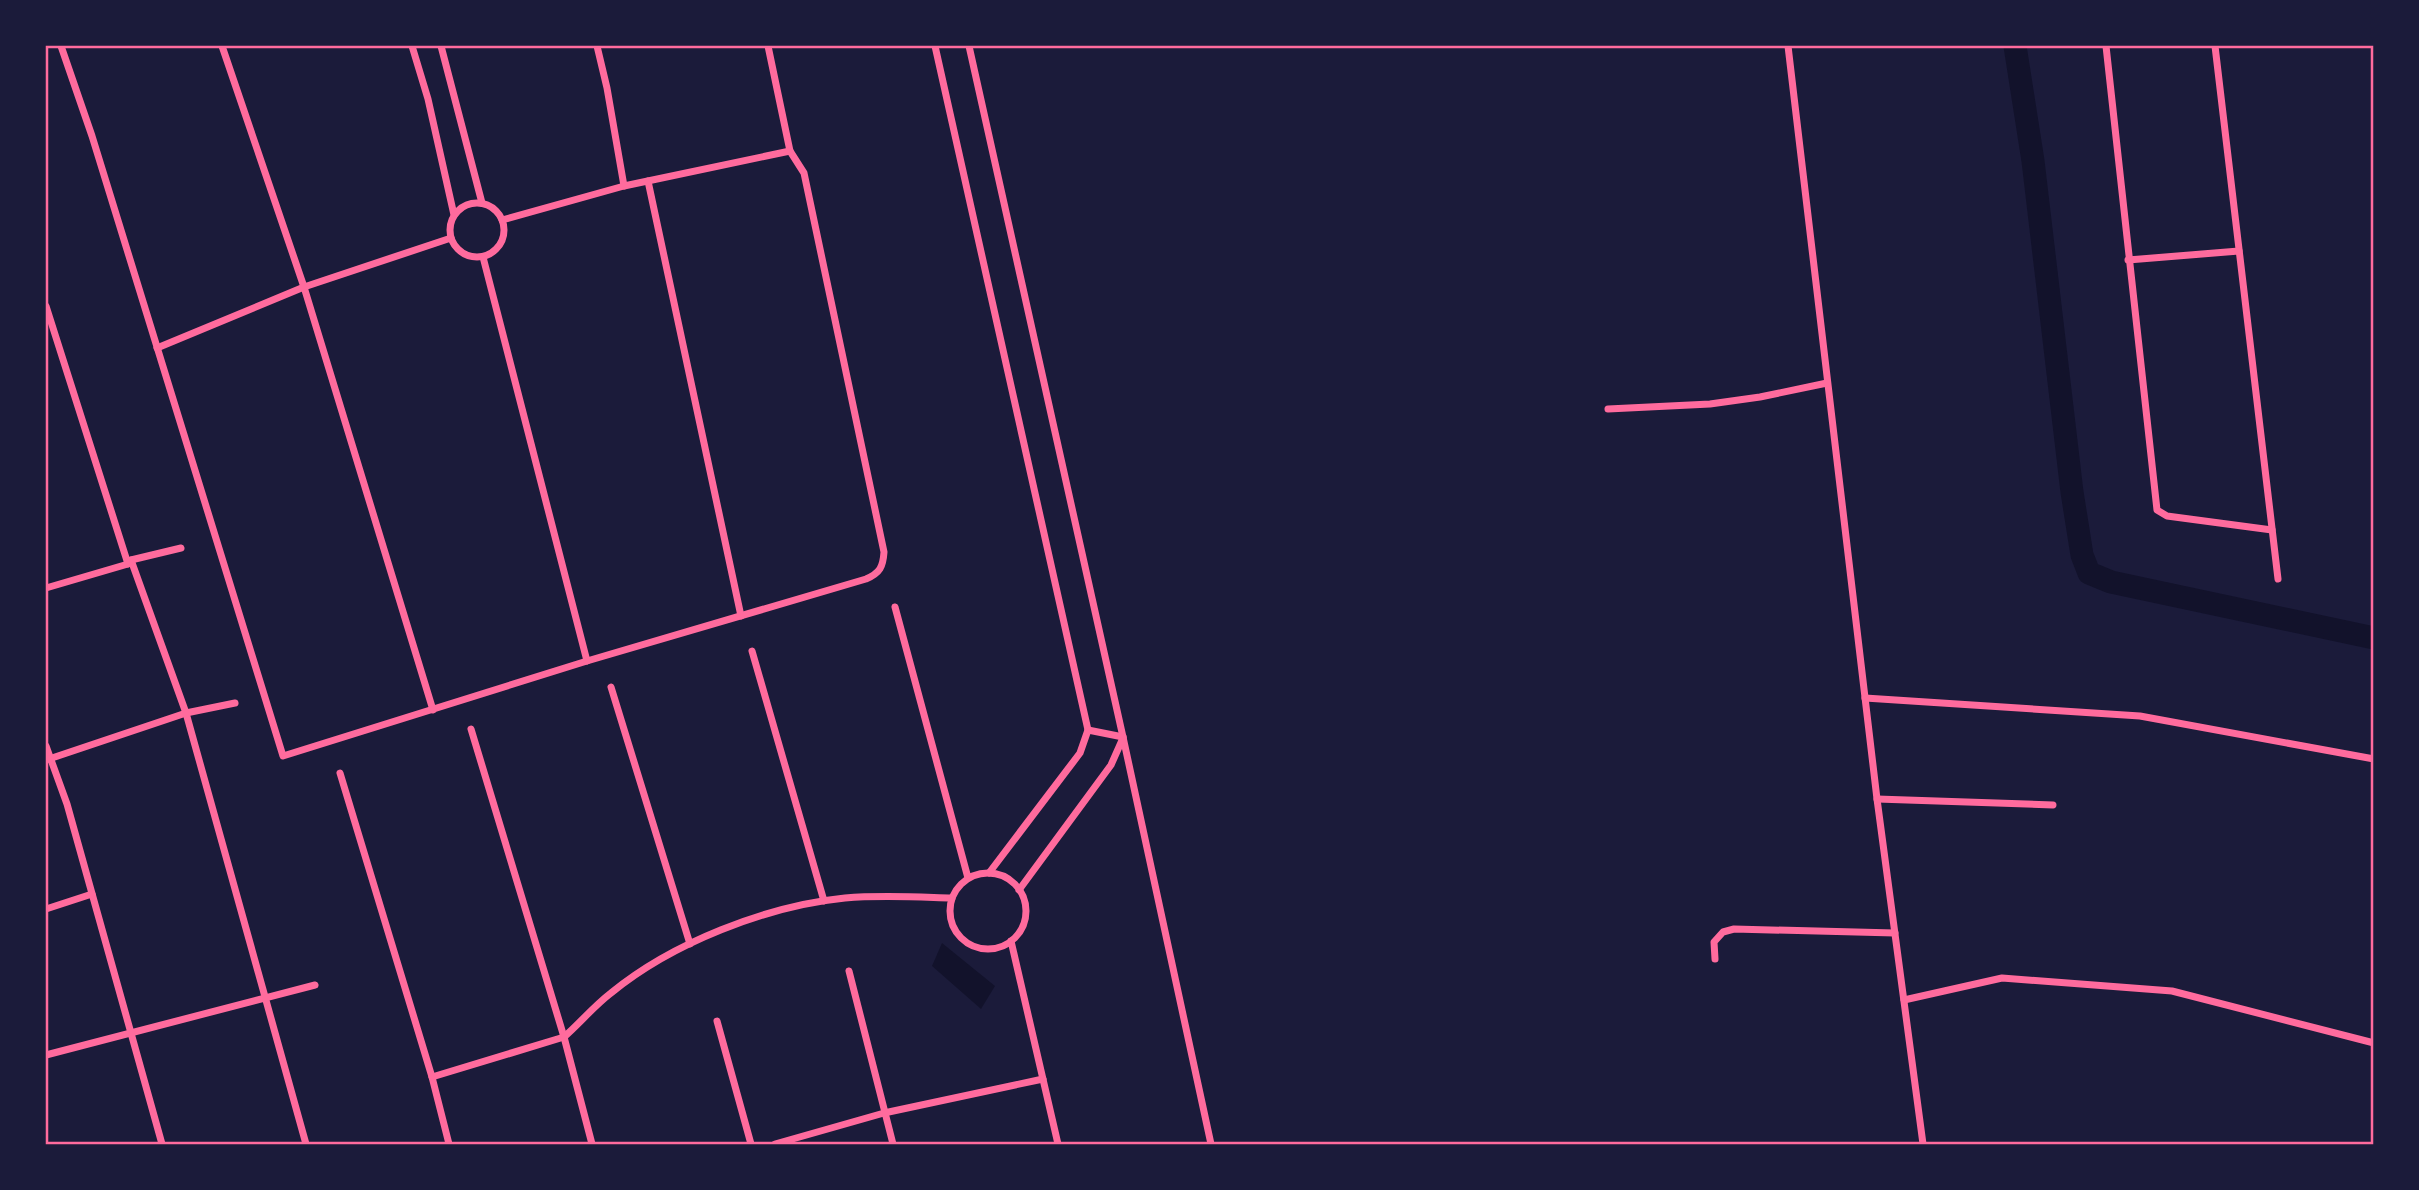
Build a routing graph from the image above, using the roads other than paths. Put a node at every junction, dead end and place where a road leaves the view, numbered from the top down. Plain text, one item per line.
1 (61, 46) edge
2 (222, 46) edge
3 (412, 46) edge
4 (442, 46) edge
5 (597, 46) edge
6 (768, 46) edge
7 (935, 46) edge
8 (969, 46) edge
9 (1788, 46) edge
10 (2106, 46) edge
11 (2215, 46) edge
12 (790, 150) junction
13 (648, 181) junction
14 (624, 186) junction
15 (482, 203) junction
16 (454, 215) junction
17 (502, 220) junction
18 (451, 238) junction
19 (2239, 251) junction
20 (482, 257) junction
21 (2128, 260) junction
22 (304, 287) junction
23 (46, 306) edge
24 (157, 348) junction
25 (1827, 383) junction
26 (1608, 409) dead end
27 (2272, 530) junction
28 (181, 548) dead end
29 (129, 562) junction
30 (2278, 579) dead end
31 (46, 588) edge
32 (895, 607) dead end
33 (741, 616) junction
34 (751, 651) dead end
35 (587, 662) junction
36 (611, 687) dead end
37 (1865, 698) junction
38 (235, 703) dead end
39 (433, 710) junction
40 (186, 713) junction
41 (471, 729) dead end
42 (1088, 730) junction
43 (1123, 737) junction
44 (46, 746) edge
45 (47, 759) edge
46 (2374, 759) edge
47 (340, 774) dead end
48 (1877, 799) junction
49 (2053, 805) dead end
50 (989, 873) junction
51 (968, 878) junction
52 (1019, 890) junction
53 (92, 894) junction
54 (952, 898) junction
55 (824, 901) junction
56 (46, 909) edge
57 (1895, 933) junction
58 (1011, 941) junction
59 (691, 944) junction
60 (1715, 959) dead end
61 (849, 971) dead end
62 (315, 985) dead end
63 (265, 998) junction
64 (1904, 1000) junction
65 (717, 1021) dead end
66 (131, 1032) junction
67 (564, 1037) junction
68 (2374, 1043) edge
69 (46, 1055) edge
70 (432, 1077) junction
71 (1043, 1079) junction
72 (884, 1112) junction
73 (162, 1144) edge
74 (306, 1144) edge
75 (449, 1144) edge
76 (592, 1144) edge
77 (751, 1144) edge
78 (775, 1144) edge
79 (893, 1144) edge
80 (1058, 1144) edge
81 (1211, 1144) edge
82 (1923, 1144) edge

1 - 24 street
2 - 22 street
3 - 16 street
4 - 15 street
5 - 14 street
6 - 12 street
7 - 42 street
8 - 43 street
9 - 25 street
10 - 21 street
11 - 19 street
12 - 13 street
12 - 33 street
13 - 14 street
13 - 33 street
14 - 17 street
15 - 16 street
15 - 17 street
16 - 18 street
17 - 20 street
18 - 20 street
18 - 22 street
19 - 21 street
19 - 27 street
20 - 35 street
21 - 27 street
22 - 24 street
22 - 39 street
23 - 29 street
24 - 39 street
25 - 26 street
25 - 37 street
27 - 30 street
28 - 29 street
29 - 31 street
29 - 40 street
32 - 51 street
33 - 35 street
34 - 55 street
35 - 39 street
36 - 59 street
37 - 46 street
37 - 48 street
38 - 40 street
40 - 45 street
40 - 63 street
41 - 67 street
42 - 43 street
42 - 50 street
43 - 52 street
43 - 81 street
44 - 45 street
45 - 53 street
47 - 70 street
48 - 49 street
48 - 57 street
50 - 51 street
50 - 52 street
51 - 54 street
52 - 58 street
53 - 56 street
53 - 66 street
54 - 55 street
54 - 58 street
55 - 59 street
57 - 60 street
57 - 64 street
58 - 71 street
59 - 67 street
61 - 72 street
62 - 63 street
63 - 66 street
63 - 74 street
64 - 68 street
64 - 82 street
65 - 77 street
66 - 69 street
66 - 73 street
67 - 70 street
67 - 76 street
70 - 75 street
71 - 72 street
71 - 80 street
72 - 78 street
72 - 79 street

